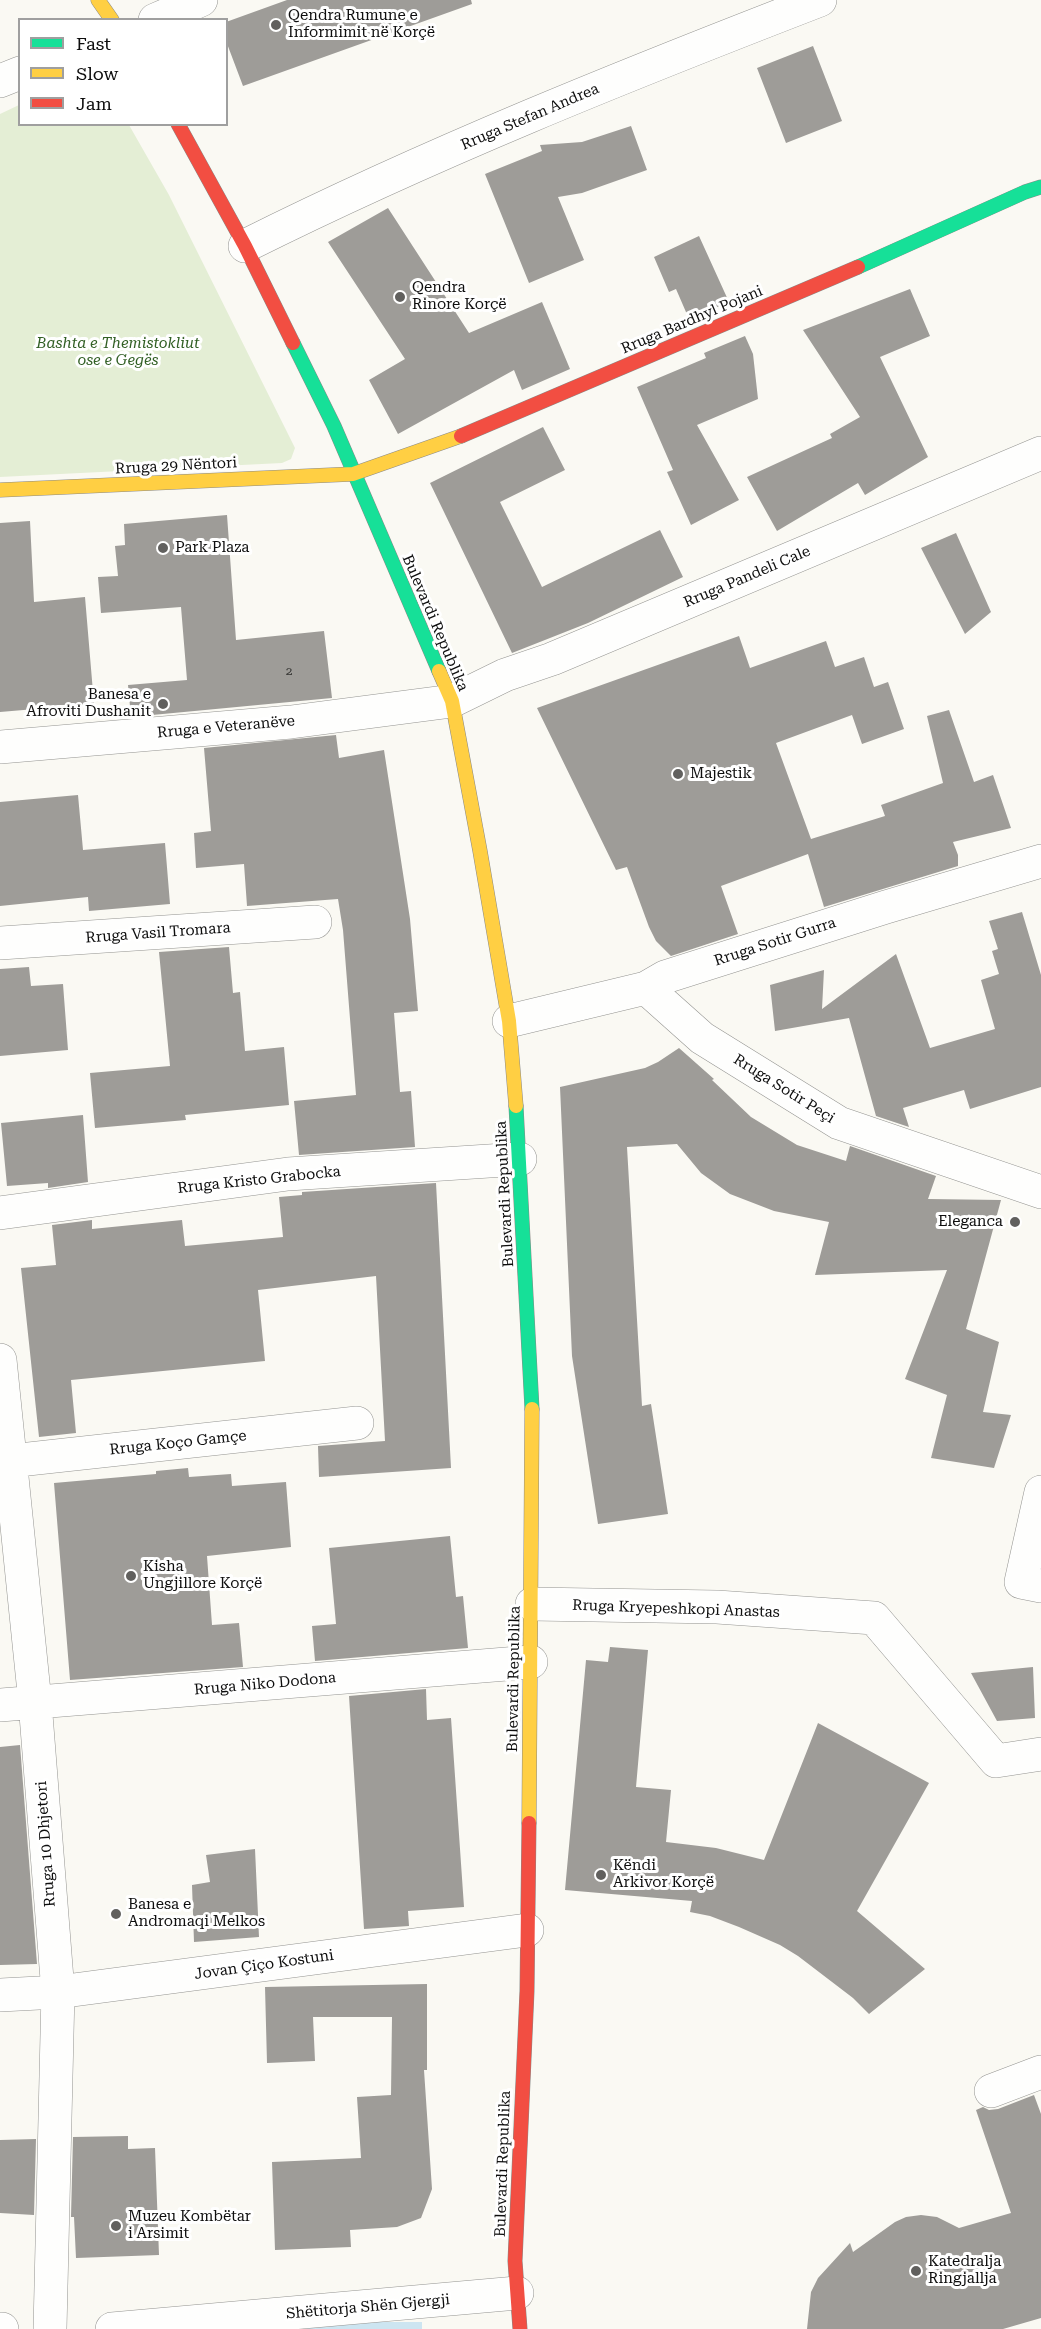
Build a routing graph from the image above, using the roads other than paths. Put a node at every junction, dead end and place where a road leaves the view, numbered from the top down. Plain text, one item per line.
1 (98, 0) edge
2 (201, 0) edge
3 (820, 0) edge
4 (111, 18) edge
5 (159, 18) edge
6 (18, 74) edge
7 (0, 81) edge
8 (179, 126) edge
9 (1041, 187) edge
10 (245, 246) junction
11 (1041, 453) edge
12 (353, 474) junction
13 (0, 490) edge
14 (452, 700) junction
15 (0, 747) edge
16 (1041, 861) edge
17 (315, 922) dead end
18 (0, 943) edge
19 (646, 988) junction
20 (509, 1021) junction
21 (520, 1159) junction
22 (1041, 1192) edge
23 (0, 1213) edge
24 (0, 1360) edge
25 (357, 1423) dead end
26 (6, 1461) edge
27 (1041, 1492) edge
28 (1031, 1584) edge
29 (532, 1604) junction
30 (531, 1662) junction
31 (35, 1702) junction
32 (0, 1705) edge
33 (1041, 1754) edge
34 (527, 1930) junction
35 (58, 1992) junction
36 (0, 1995) edge
37 (1041, 2072) edge
38 (991, 2091) dead end
39 (517, 2294) junction
40 (50, 2329) edge
41 (112, 2329) edge
42 (520, 2329) edge

1 - 4 street
2 - 5 street
3 - 10 street, Rruga Stefan Andrea
6 - 7 street
8 - 10 street, Bulevardi Republika
9 - 12 street, Rruga Bardhyl Pojani
10 - 12 street, Bulevardi Republika
11 - 14 street, Rruga Pandeli Cale
12 - 13 street, Rruga 29 Nëntori
12 - 14 street, Bulevardi Republika
14 - 15 street, Rruga e Veteranëve
14 - 20 street, Bulevardi Republika
16 - 19 street, Rruga Sotir Gurra
17 - 18 street, Rruga Vasil Tromara
19 - 20 street, Rruga Sotir Gurra
19 - 22 street, Rruga Sotir Peçi
20 - 21 street, Bulevardi Republika
21 - 23 street, Rruga Kristo Grabocka
21 - 29 street, Bulevardi Republika
24 - 26 street, Rruga 10 Dhjetori
25 - 26 street, Rruga Koço Gamçe
26 - 31 street, Rruga 10 Dhjetori
27 - 28 street
29 - 30 street, Bulevardi Republika
29 - 33 street, Rruga Kryepeshkopi Anastas
30 - 31 street, Rruga Niko Dodona
30 - 34 street, Bulevardi Republika
31 - 32 street, Rruga Niko Dodona
31 - 35 street, Rruga 10 Dhjetori
34 - 35 street, Jovan Çiço Kostuni
34 - 39 street, Bulevardi Republika
35 - 36 street, Jovan Çiço Kostuni
35 - 40 street, Rruga 10 Dhjetori
37 - 38 street
39 - 41 street, Shëtitorja Shën Gjergji
39 - 42 street, Bulevardi Republika

